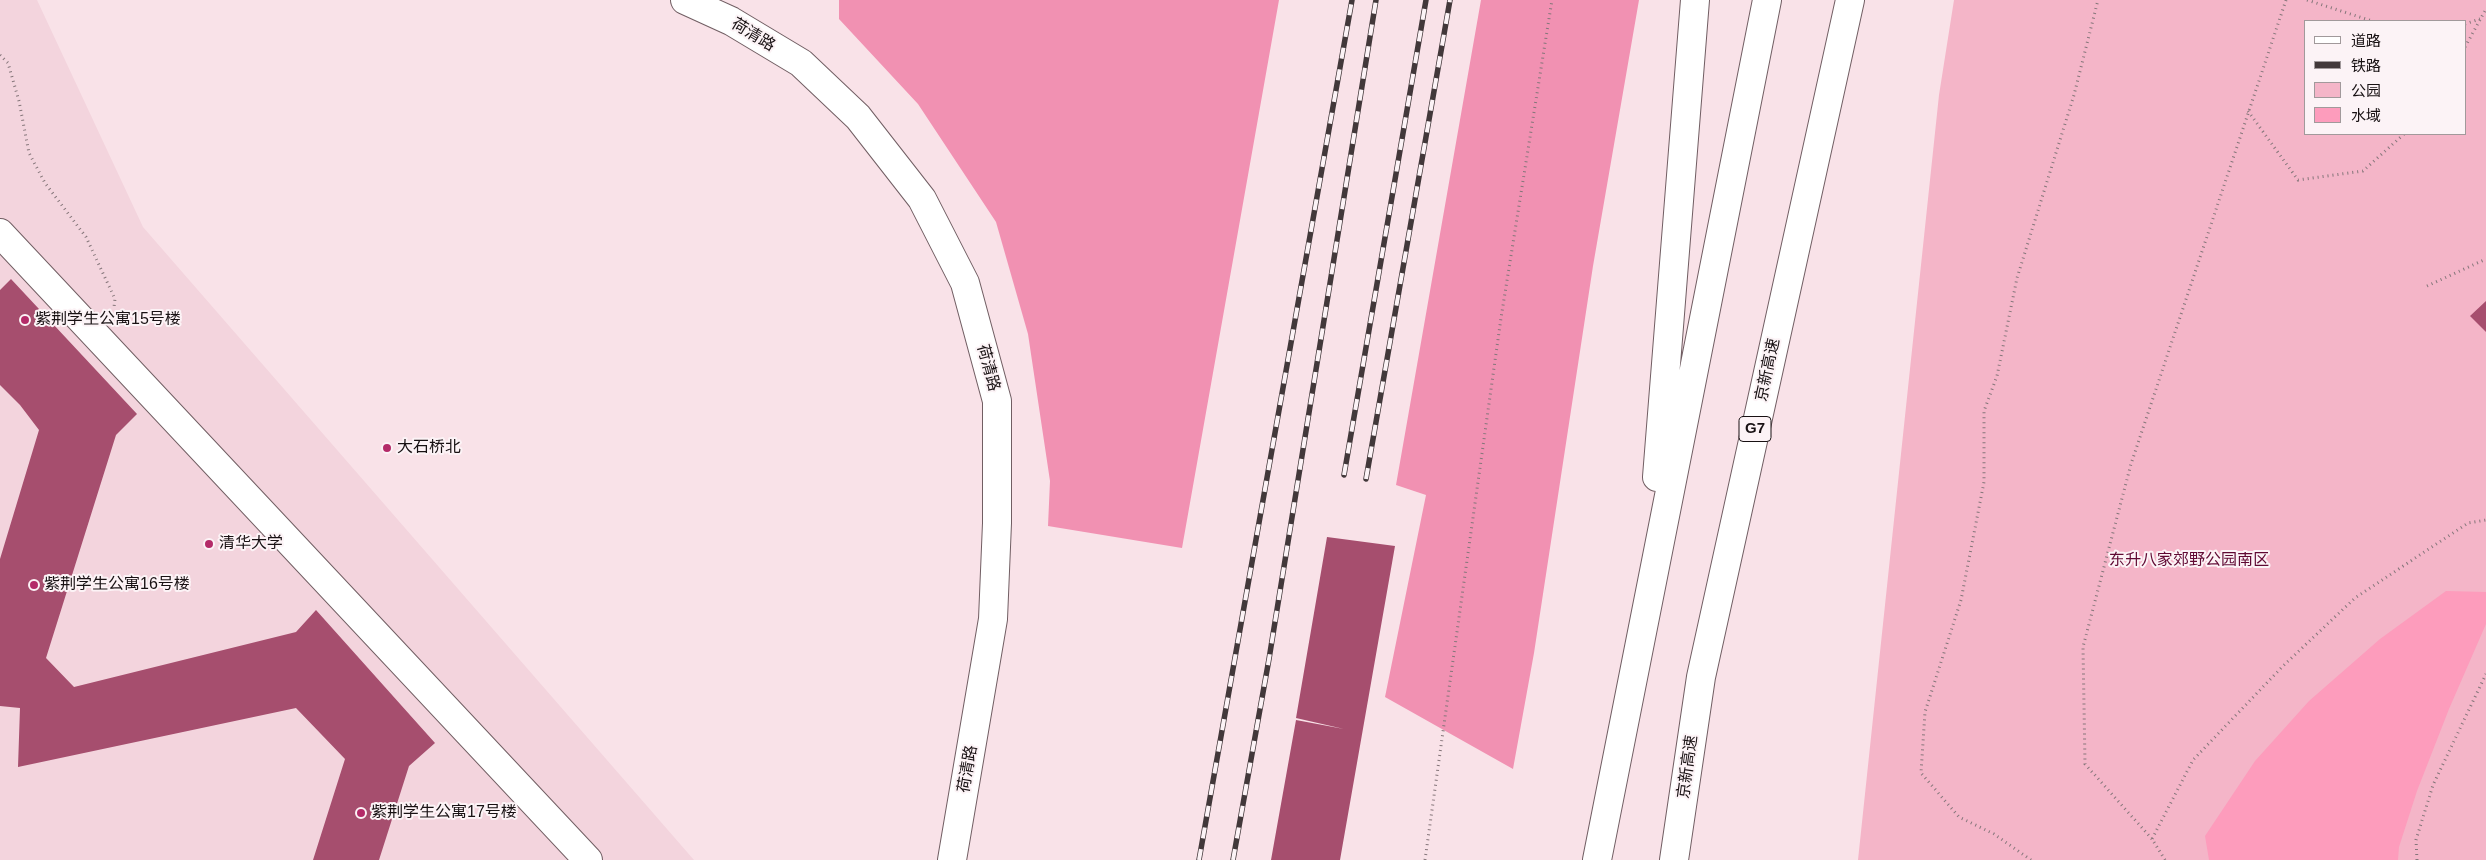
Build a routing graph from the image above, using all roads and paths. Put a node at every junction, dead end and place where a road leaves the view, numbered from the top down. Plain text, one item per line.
1 (685, 0) edge
2 (1552, 0) edge
3 (1695, 0) edge
4 (1767, 0) edge
5 (1850, 0) edge
6 (2098, 0) edge
7 (2286, 0) edge
8 (2307, 0) edge
9 (2486, 9) edge
10 (2480, 19) junction
11 (2369, 20) edge
12 (2466, 24) edge
13 (2466, 45) edge
14 (0, 55) edge
15 (2247, 111) junction
16 (2403, 135) edge
17 (0, 233) edge
18 (2486, 259) edge
19 (2427, 286) dead end
20 (108, 349) junction
21 (2486, 520) edge
22 (1647, 602) junction
23 (2486, 674) edge
24 (2152, 839) junction
25 (588, 860) edge
26 (952, 860) edge
27 (1425, 860) edge
28 (1598, 860) edge
29 (1674, 860) edge
30 (2031, 860) edge
31 (2165, 860) edge
32 (2417, 860) edge

1 - 26 main road, 荷清路
2 - 27 path
3 - 22 main road
4 - 22 main road
5 - 29 main road, 京新高速 / G7
6 - 30 path
7 - 15 path
8 - 11 path
9 - 10 path
10 - 12 path
10 - 13 path
14 - 20 path
15 - 16 path
15 - 24 path
17 - 20 main road
18 - 19 path
20 - 25 main road
21 - 24 path
22 - 28 main road
23 - 32 path
24 - 31 path

